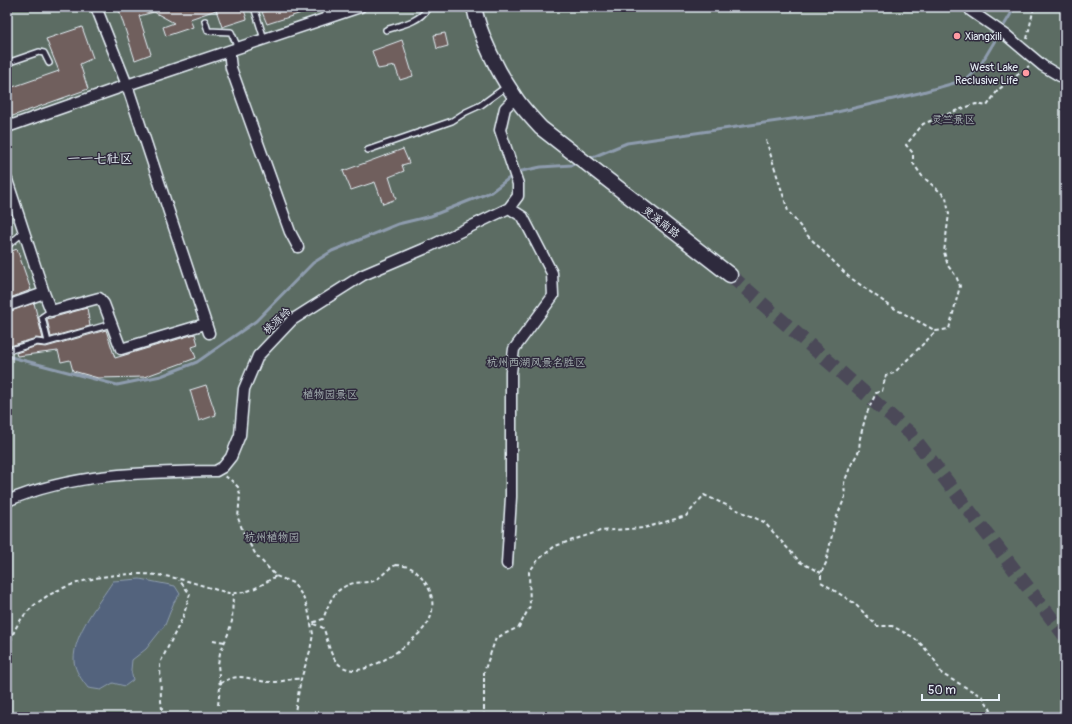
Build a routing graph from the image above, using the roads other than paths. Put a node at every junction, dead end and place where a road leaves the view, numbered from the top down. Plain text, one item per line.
1 (96, 7) edge
2 (254, 7) edge
3 (327, 7) edge
4 (360, 7) edge
5 (426, 7) edge
6 (474, 7) edge
7 (970, 7) edge
8 (330, 17) junction
9 (205, 21) dead end
10 (386, 30) dead end
11 (264, 39) junction
12 (234, 49) junction
13 (7, 62) edge
14 (49, 63) dead end
15 (1065, 79) edge
16 (127, 85) junction
17 (508, 85) junction
18 (515, 98) junction
19 (7, 127) edge
20 (368, 150) dead end
21 (7, 180) edge
22 (509, 208) junction
23 (24, 232) junction
24 (7, 246) edge
25 (298, 247) dead end
26 (730, 275) tunnel mouth
27 (44, 293) junction
28 (7, 306) edge
29 (51, 311) junction
30 (111, 324) junction
31 (48, 342) junction
32 (11, 350) dead end
33 (7, 501) edge
34 (507, 564) dead end

1 - 16 street
2 - 11 lane
3 - 8 street
4 - 8 street
5 - 10 lane
6 - 17 main road
7 - 15 street
8 - 11 street
9 - 12 lane
11 - 12 street
12 - 16 street
12 - 25 street
13 - 14 lane
16 - 19 street
16 - 30 street
17 - 18 main road
17 - 20 lane
18 - 22 street
18 - 26 main road, 灵溪南路
21 - 23 street
22 - 33 street, 桃源岭
22 - 34 street
23 - 24 lane
23 - 27 street
27 - 28 street
27 - 29 street
29 - 30 street
29 - 31 lane
30 - 31 lane
31 - 32 lane

